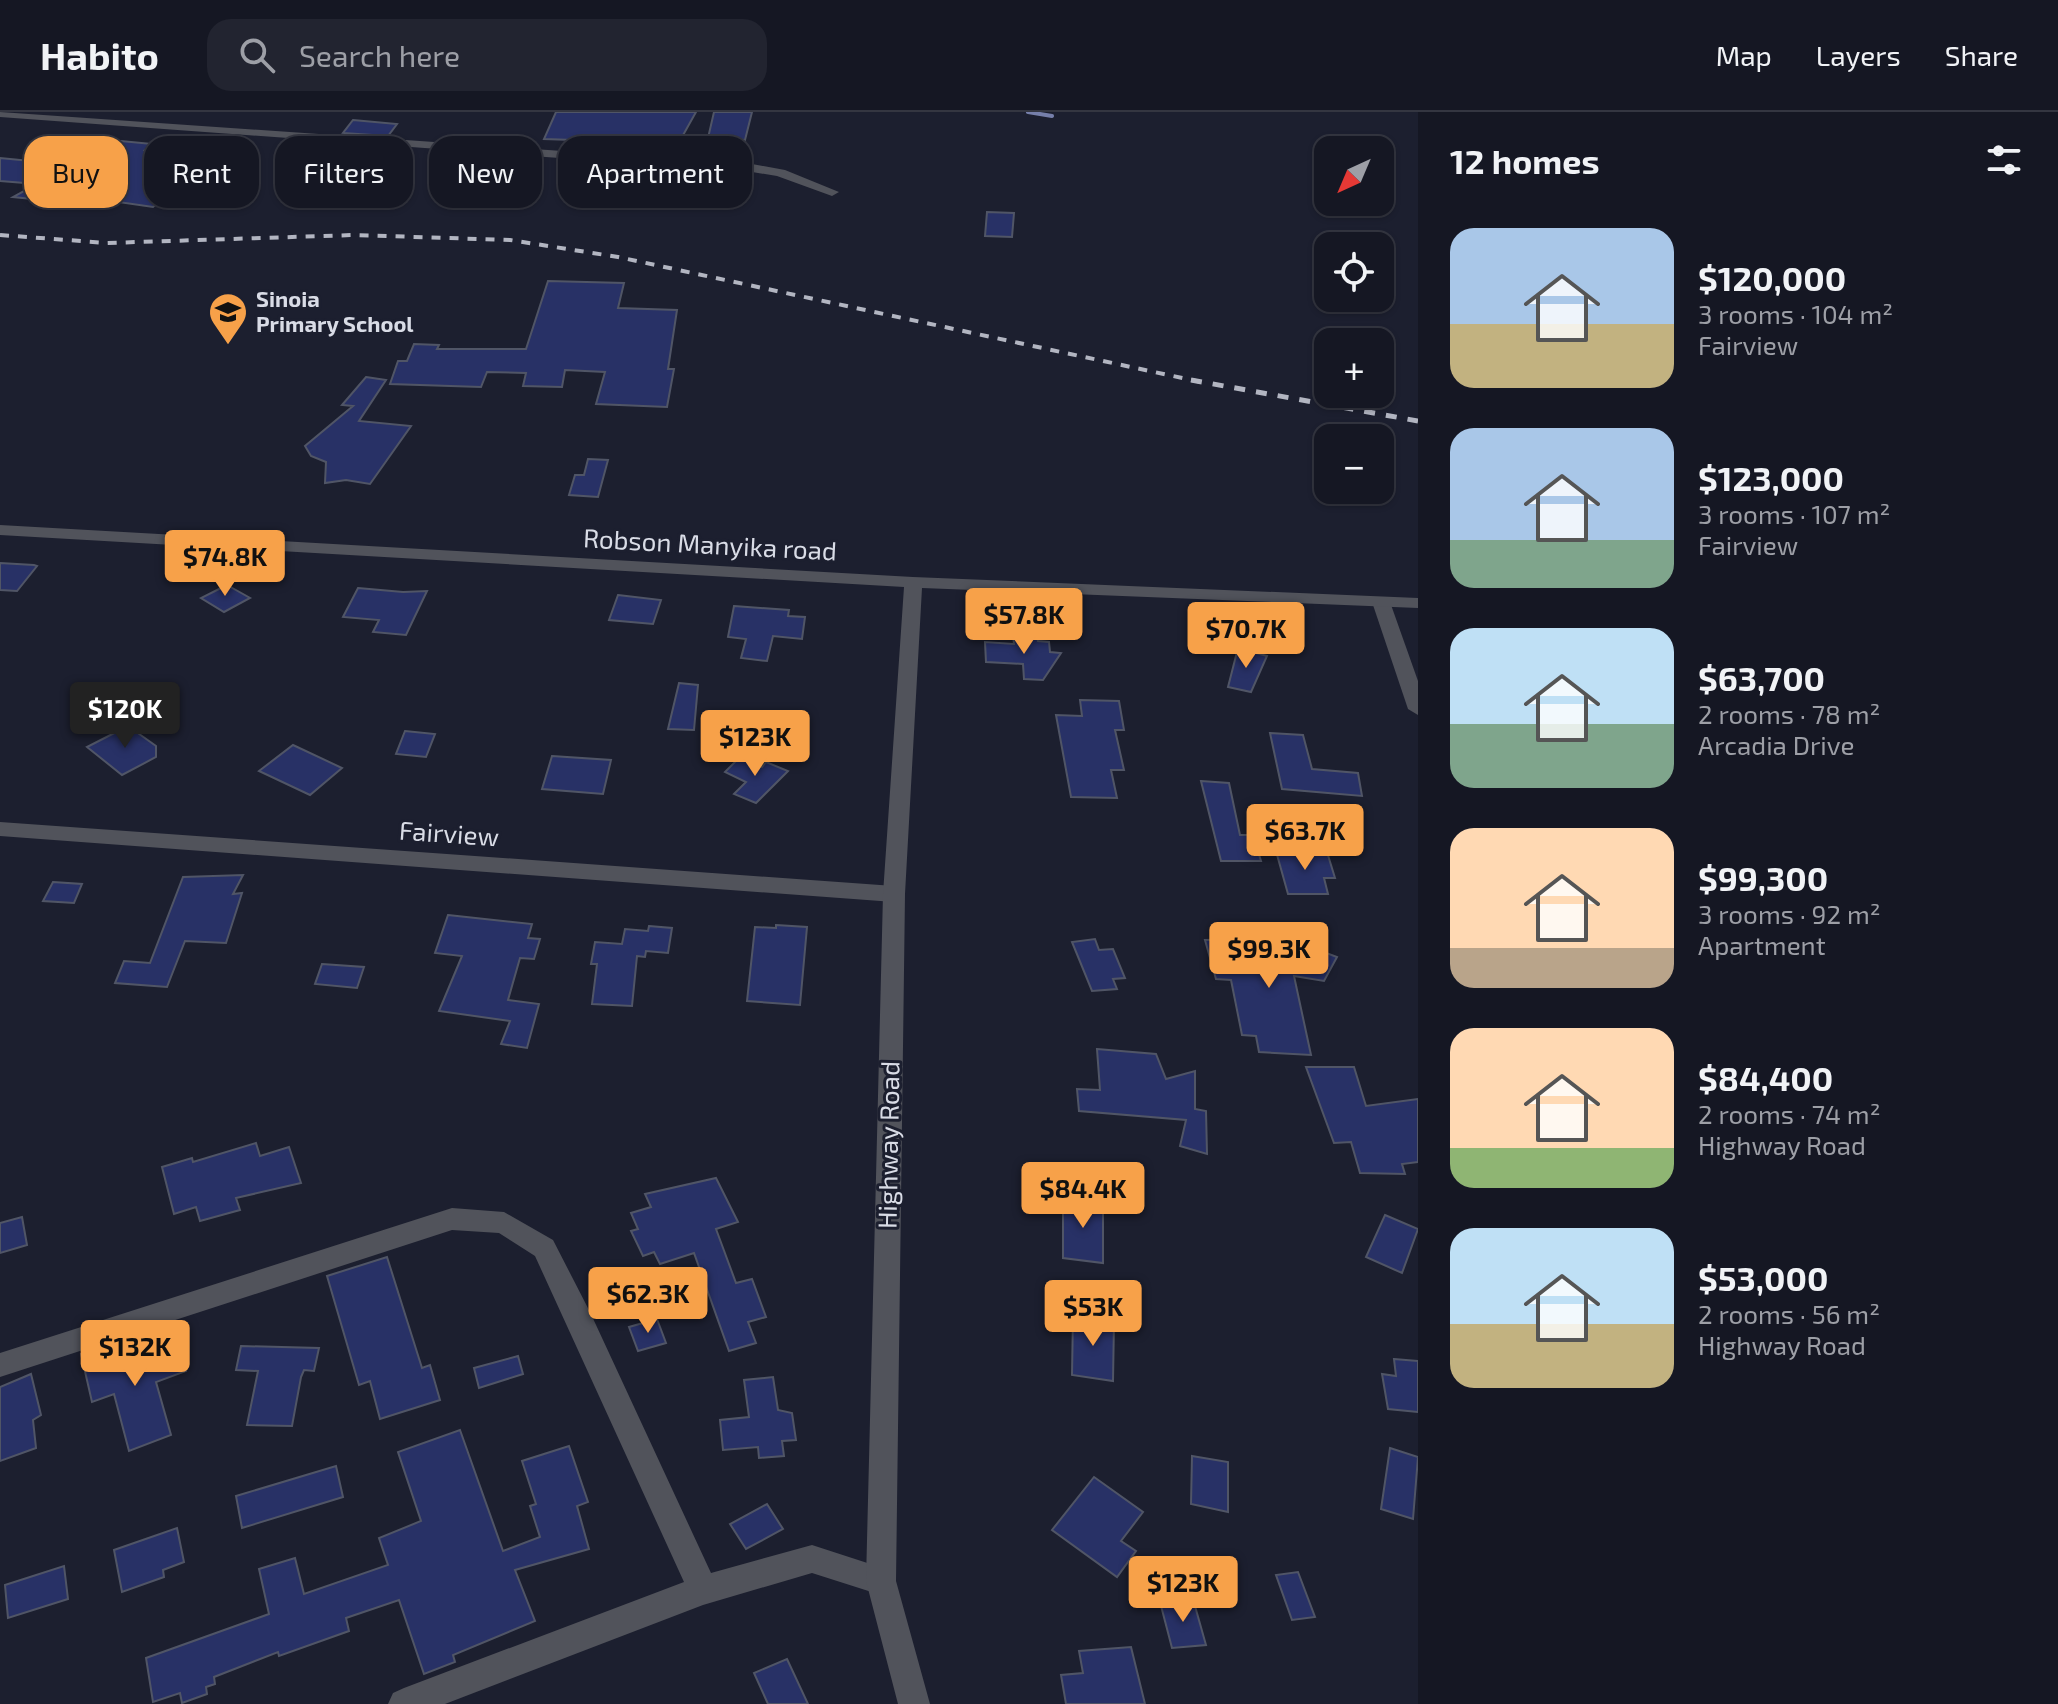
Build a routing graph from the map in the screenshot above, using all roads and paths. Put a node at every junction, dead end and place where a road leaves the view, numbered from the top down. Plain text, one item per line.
1 (222, 112) edge
2 (0, 113) edge
3 (213, 130) junction
4 (832, 192) dead end
5 (0, 530) edge
6 (913, 582) junction
7 (1381, 602) junction
8 (1418, 603) edge
9 (1418, 709) edge
10 (0, 829) edge
11 (894, 894) junction
12 (0, 1365) edge
13 (881, 1581) junction
14 (703, 1590) junction
15 (404, 1704) edge
16 (914, 1704) edge

1 - 3 street
2 - 3 street
3 - 4 street
5 - 6 street, Robson Manyika road
6 - 7 street, Robson Manyika road
6 - 11 street, Highway Road
7 - 8 street, Robson Manyika road
7 - 9 street
10 - 11 street, Fairview
11 - 13 street, Highway Road
12 - 14 street
13 - 14 street
13 - 16 street, Highway Road
14 - 15 street

